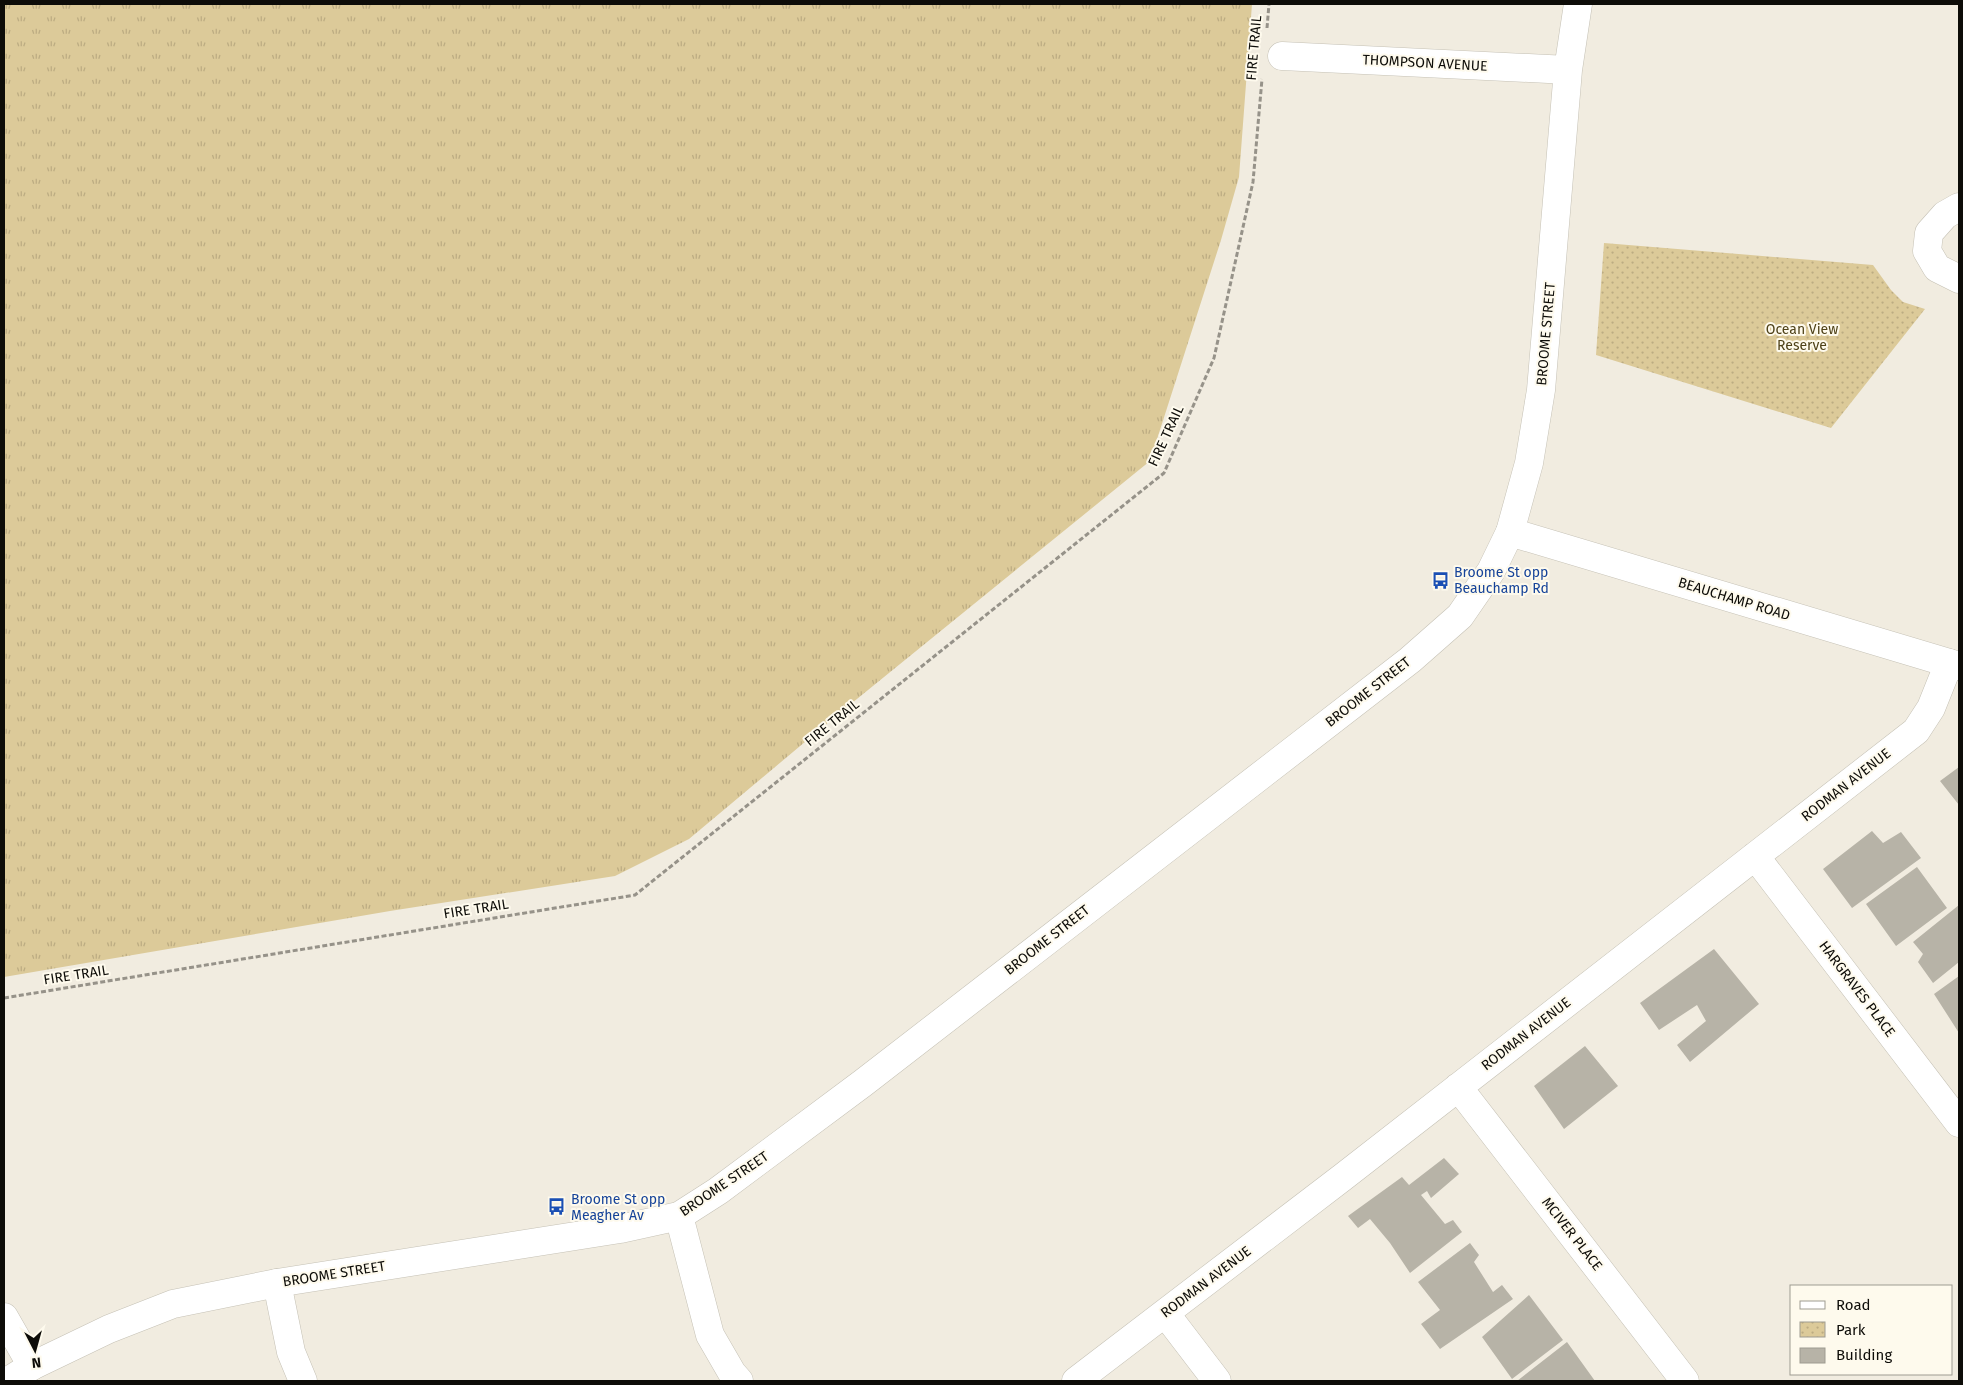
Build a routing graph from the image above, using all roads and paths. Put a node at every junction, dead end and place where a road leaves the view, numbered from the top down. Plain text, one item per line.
1 (1269, 4) edge
2 (1578, 4) edge
3 (1267, 30) dead end
4 (1282, 56) dead end
5 (1568, 70) junction
6 (1263, 75) dead end
7 (1959, 207) edge
8 (1959, 279) edge
9 (1510, 532) junction
10 (1954, 665) edge
11 (1755, 856) junction
12 (4, 998) edge
13 (1458, 1087) junction
14 (1959, 1123) edge
15 (679, 1216) junction
16 (277, 1283) junction
17 (1165, 1313) junction
18 (4, 1317) edge
19 (32, 1366) junction
20 (8, 1381) edge
21 (303, 1381) edge
22 (739, 1381) edge
23 (1076, 1381) edge
24 (1217, 1381) edge
25 (1685, 1381) edge

1 - 3 path, FIRE TRAIL
2 - 5 street, BROOME STREET
4 - 5 street, THOMPSON AVENUE
5 - 9 street, BROOME STREET
6 - 12 path, FIRE TRAIL
7 - 8 street
9 - 10 street, BEAUCHAMP ROAD
9 - 15 street, BROOME STREET
10 - 11 street, RODMAN AVENUE
11 - 13 street, RODMAN AVENUE
11 - 14 street, HARGRAVES PLACE
13 - 17 street, RODMAN AVENUE
13 - 25 street, MCIVER PLACE
15 - 16 street, BROOME STREET
15 - 22 street
16 - 19 street, BROOME STREET
16 - 21 street
17 - 23 street, RODMAN AVENUE
17 - 24 street
18 - 19 street
19 - 20 street, BROOME STREET

